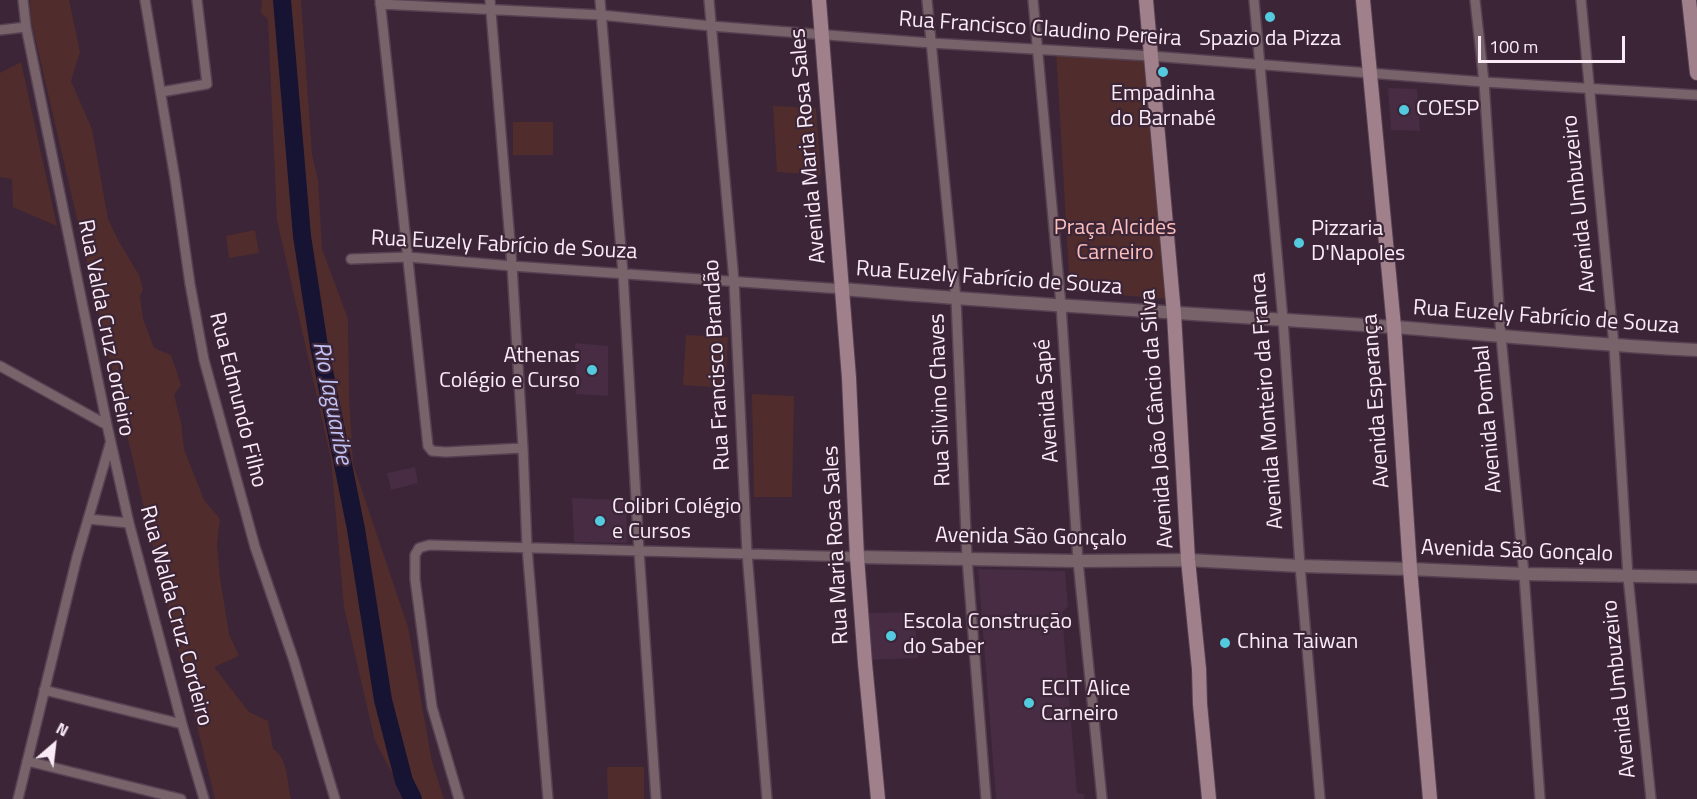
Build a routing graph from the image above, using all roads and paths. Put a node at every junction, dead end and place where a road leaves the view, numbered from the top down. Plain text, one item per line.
1 (23, 0) edge
2 (145, 0) edge
3 (197, 0) edge
4 (600, 0) edge
5 (709, 0) edge
6 (819, 0) edge
7 (927, 0) edge
8 (1033, 0) edge
9 (1146, 0) edge
10 (1254, 0) edge
11 (1363, 0) edge
12 (1475, 0) edge
13 (1581, 0) edge
14 (1689, 0) edge
15 (380, 2) edge
16 (490, 5) edge
17 (602, 15) junction
18 (711, 26) junction
19 (26, 27) junction
20 (0, 30) edge
21 (822, 34) junction
22 (931, 44) junction
23 (1039, 50) junction
24 (1151, 56) junction
25 (1260, 64) junction
26 (1369, 72) junction
27 (1697, 73) edge
28 (1484, 82) junction
29 (1588, 88) junction
30 (161, 92) junction
31 (1697, 95) edge
32 (408, 257) junction
33 (351, 259) dead end
34 (512, 266) junction
35 (623, 273) junction
36 (734, 281) junction
37 (842, 289) junction
38 (956, 299) junction
39 (1061, 305) junction
40 (1174, 314) junction
41 (1283, 320) junction
42 (1394, 327) junction
43 (1501, 337) junction
44 (1614, 346) junction
45 (1697, 350) edge
46 (0, 366) edge
47 (107, 425) junction
48 (111, 442) junction
49 (523, 448) junction
50 (88, 519) junction
51 (129, 523) junction
52 (527, 547) junction
53 (639, 551) junction
54 (747, 553) junction
55 (857, 556) junction
56 (967, 558) junction
57 (1188, 560) junction
58 (1078, 561) junction
59 (1300, 566) junction
60 (1410, 569) junction
61 (1524, 574) junction
62 (1628, 577) junction
63 (1697, 577) edge
64 (44, 690) junction
65 (182, 724) junction
66 (27, 761) junction
67 (18, 799) edge
68 (181, 799) edge
69 (204, 799) edge
70 (335, 799) edge
71 (459, 799) edge
72 (548, 799) edge
73 (656, 799) edge
74 (767, 799) edge
75 (878, 799) edge
76 (986, 799) edge
77 (1102, 799) edge
78 (1209, 799) edge
79 (1320, 799) edge
80 (1430, 799) edge
81 (1540, 799) edge
82 (1651, 799) edge

1 - 19 street, Rua Valda Cruz Cordeiro
2 - 30 street, Rua Edmundo Filho
3 - 30 street
4 - 17 street
5 - 18 street, Rua Francisco Brandão
6 - 21 main road, Avenida Maria Rosa Sales
7 - 22 street, Rua Silvino Chaves
8 - 23 street, Avenida Sapé
9 - 24 main road, Avenida João Câncio da Silva
10 - 25 street, Avenida Monteiro da Franca
11 - 26 main road, Avenida Esperança
12 - 28 street, Avenida Pombal
13 - 29 street, Avenida Umbuzeiro
14 - 27 main road
15 - 16 street, Rua Francisco Claudino Pereira
15 - 32 street
16 - 17 street, Rua Francisco Claudino Pereira
16 - 34 street
17 - 18 street, Rua Francisco Claudino Pereira
17 - 35 street
18 - 21 street, Rua Francisco Claudino Pereira
18 - 36 street, Rua Francisco Brandão
19 - 20 street
19 - 47 street, Rua Valda Cruz Cordeiro
21 - 22 street, Rua Francisco Claudino Pereira
21 - 37 main road, Avenida Maria Rosa Sales
22 - 23 street, Rua Francisco Claudino Pereira
22 - 38 street, Rua Silvino Chaves
23 - 24 street, Rua Francisco Claudino Pereira
23 - 39 street, Avenida Sapé
24 - 25 street, Rua Francisco Claudino Pereira
24 - 40 main road, Avenida João Câncio da Silva
25 - 26 street, Rua Francisco Claudino Pereira
25 - 41 street, Avenida Monteiro da Franca
26 - 28 street, Rua Francisco Claudino Pereira
26 - 42 main road, Avenida Esperança
28 - 29 street, Rua Francisco Claudino Pereira
28 - 43 street, Avenida Pombal
29 - 31 street, Rua Francisco Claudino Pereira
29 - 44 street, Avenida Umbuzeiro
30 - 70 street, Rua Edmundo Filho
32 - 33 street, Rua Euzely Fabrício de Souza
32 - 34 street, Rua Euzely Fabrício de Souza
32 - 49 street
34 - 35 street, Rua Euzely Fabrício de Souza
34 - 49 street
35 - 36 street, Rua Euzely Fabrício de Souza
35 - 53 street
36 - 37 street, Rua Euzely Fabrício de Souza
36 - 54 street, Rua Francisco Brandão
37 - 38 street, Rua Euzely Fabrício de Souza
37 - 55 main road, Rua Maria Rosa Sales
38 - 39 street, Rua Euzely Fabrício de Souza
38 - 56 street, Rua Silvino Chaves
39 - 40 street, Rua Euzely Fabrício de Souza
39 - 58 street, Avenida Sapé
40 - 41 street, Rua Euzely Fabrício de Souza
40 - 57 main road, Avenida João Câncio da Silva
41 - 42 street, Rua Euzely Fabrício de Souza
41 - 59 street, Avenida Monteiro da Franca
42 - 43 street, Rua Euzely Fabrício de Souza
42 - 60 main road, Avenida Esperança
43 - 44 street, Rua Euzely Fabrício de Souza
43 - 61 street, Avenida Pombal
44 - 45 street, Rua Euzely Fabrício de Souza
44 - 62 street, Avenida Umbuzeiro
46 - 47 street
47 - 48 street, Rua Valda Cruz Cordeiro
48 - 50 street, Rua Valda Cruz Cordeiro
48 - 51 street, Rua Walda Cruz Cordeiro
49 - 52 street
50 - 51 street
50 - 64 street, Rua Valda Cruz Cordeiro
51 - 65 street, Rua Walda Cruz Cordeiro
52 - 53 street, Avenida São Gonçalo
52 - 71 street, Avenida São Gonçalo
52 - 72 street
53 - 54 street, Avenida São Gonçalo
53 - 73 street
54 - 55 street, Avenida São Gonçalo
54 - 74 street, Rua Francisco Brandão
55 - 56 street, Avenida São Gonçalo
55 - 75 main road, Rua Maria Rosa Sales
56 - 58 street, Avenida São Gonçalo
56 - 76 street, Rua Silvino Chaves
57 - 58 street, Avenida São Gonçalo
57 - 59 street, Avenida São Gonçalo
57 - 78 main road, Avenida João Câncio da Silva
58 - 77 street, Avenida Sapé
59 - 60 street, Avenida São Gonçalo
59 - 79 street, Avenida Monteiro da Franca
60 - 61 street, Avenida São Gonçalo
60 - 80 main road, Avenida Esperança
61 - 62 street, Avenida São Gonçalo
61 - 81 street, Avenida Pombal
62 - 63 street, Avenida São Gonçalo
62 - 82 street, Avenida Umbuzeiro
64 - 65 street
64 - 66 street, Rua Valda Cruz Cordeiro
65 - 69 street, Rua Walda Cruz Cordeiro
66 - 67 street, Rua Valda Cruz Cordeiro
66 - 68 street

